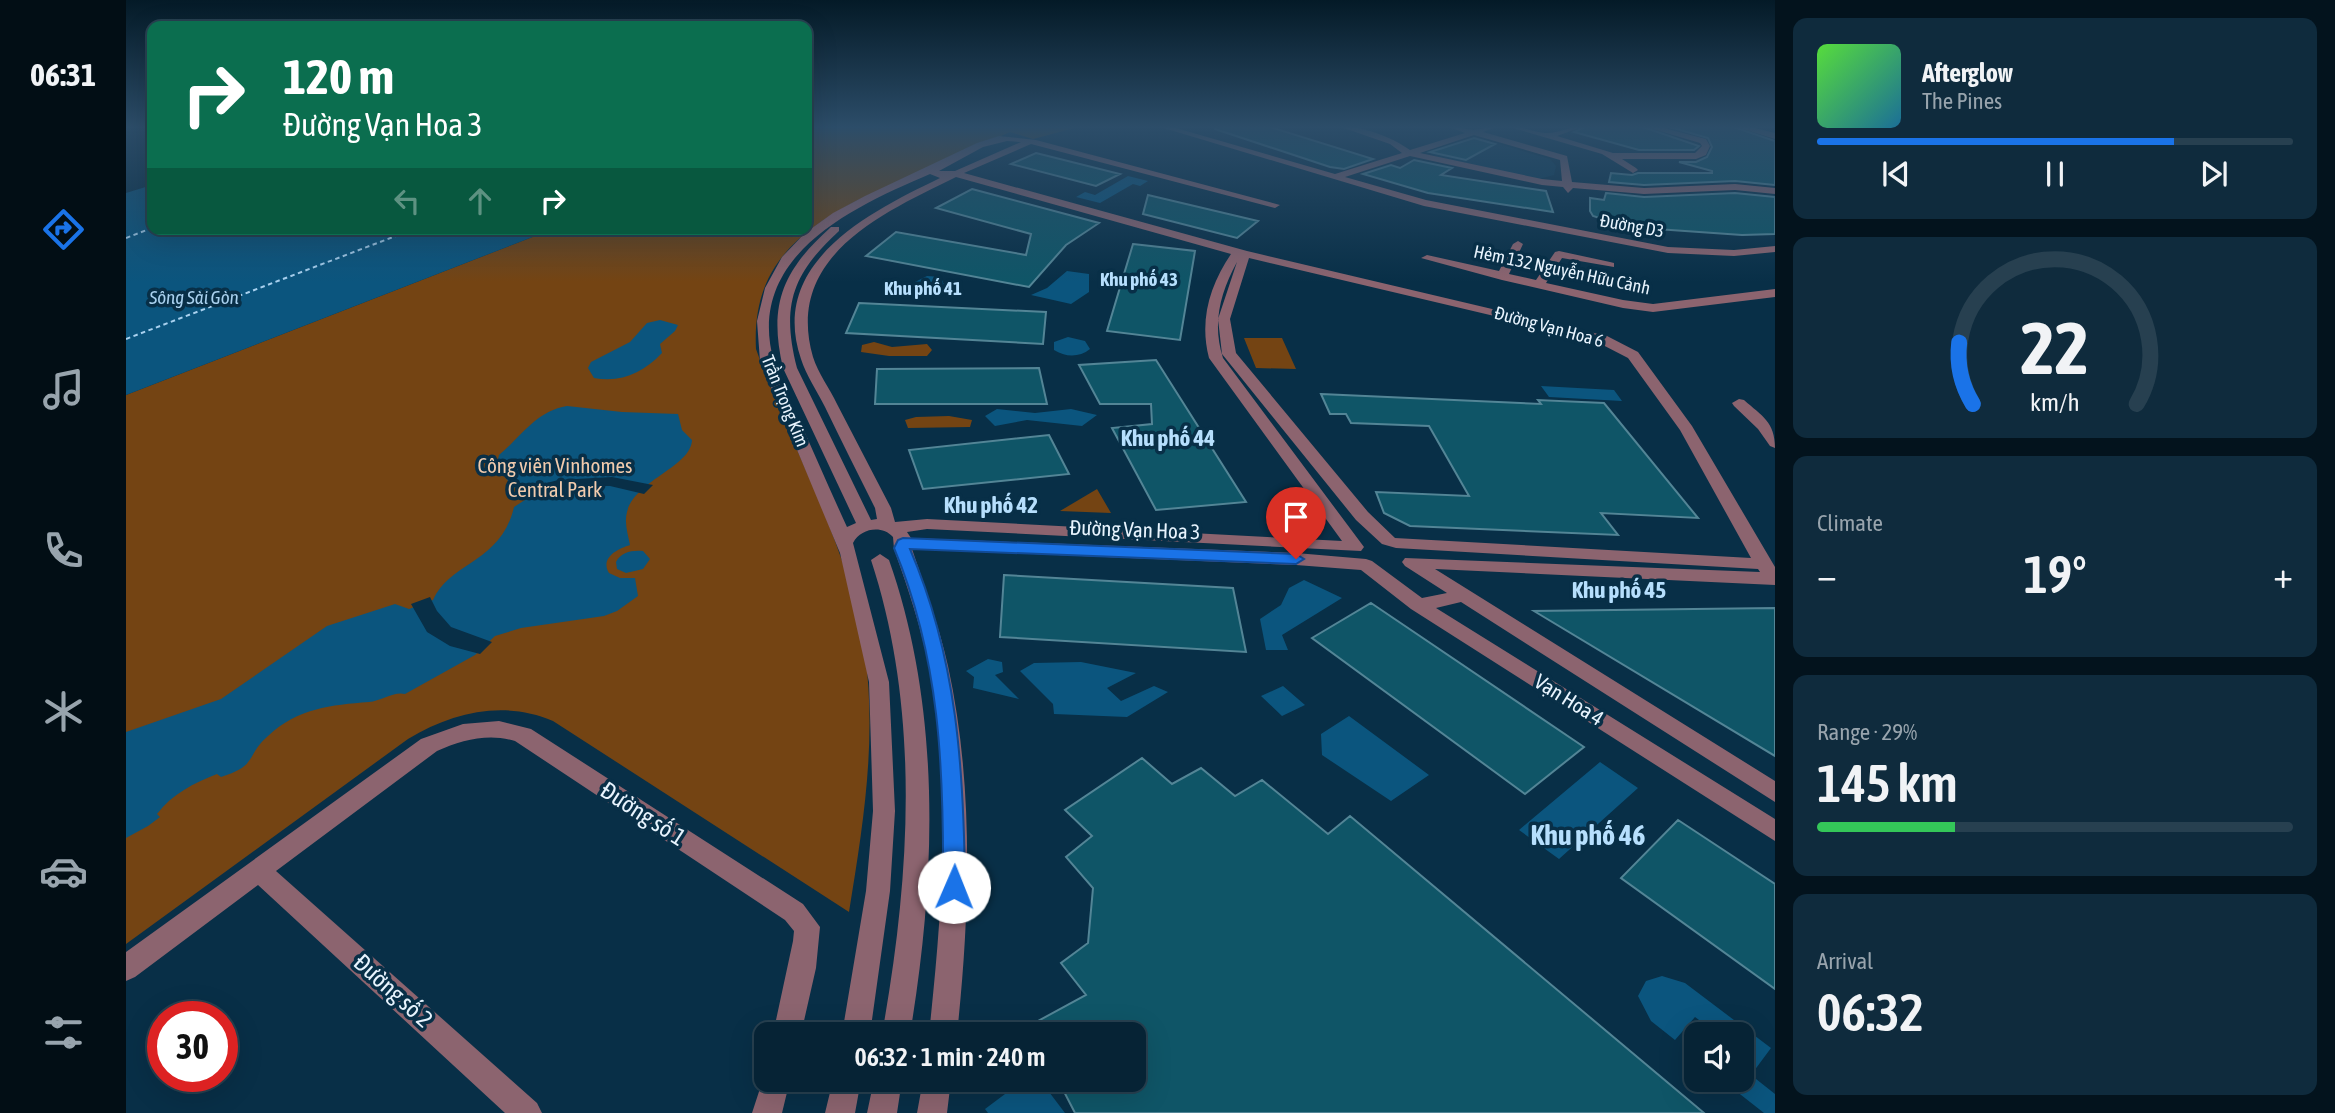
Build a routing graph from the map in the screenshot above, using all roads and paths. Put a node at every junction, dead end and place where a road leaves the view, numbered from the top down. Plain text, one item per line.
1 (921, 178) edge
2 (924, 178) edge
3 (939, 178) edge
4 (976, 178) edge
5 (1167, 178) edge
6 (1338, 178) edge
7 (1493, 178) edge
8 (1566, 178) edge
9 (1567, 188) junction
10 (1686, 190) junction
11 (1775, 193) edge
12 (1696, 195) junction
13 (1275, 205) dead end
14 (812, 233) edge
15 (809, 235) edge
16 (1518, 244) dead end
17 (1775, 249) edge
18 (1242, 253) junction
19 (1427, 258) dead end
20 (1610, 265) dead end
21 (1502, 277) junction
22 (1539, 285) junction
23 (1775, 293) edge
24 (1739, 404) dead end
25 (1770, 425) edge
26 (1775, 443) edge
27 (865, 525) junction
28 (896, 536) junction
29 (1392, 542) junction
30 (847, 548) junction
31 (1360, 556) junction
32 (880, 560) junction
33 (1410, 562) junction
34 (1771, 573) edge
35 (1462, 596) junction
36 (1420, 606) junction
37 (1775, 793) edge
38 (1775, 831) edge
39 (258, 870) junction
40 (126, 968) edge
41 (790, 1022) edge
42 (858, 1022) edge
43 (899, 1022) edge
44 (944, 1022) edge
45 (773, 1092) edge
46 (844, 1092) edge
47 (886, 1092) edge
48 (935, 1092) edge
49 (527, 1113) edge
50 (767, 1113) edge
51 (840, 1113) edge
52 (882, 1113) edge
53 (932, 1113) edge

1 - 14 street, Trần Trọng Kim
2 - 27 street, Trần Trọng Kim
3 - 28 street, Trần Trọng Kim
4 - 18 street, Đường Vạn Hoa 6
5 - 13 street
6 - 17 street, Đường D3
7 - 9 street
8 - 9 street
9 - 10 street
9 - 12 street
10 - 11 street
10 - 12 street
11 - 12 street
15 - 30 street, Trần Trọng Kim
16 - 21 street
18 - 29 street
18 - 31 street, Vạn Hoa 4
18 - 34 street, Đường Vạn Hoa 6
19 - 21 street, Hẻm 132 Nguyễn Hữu Cảnh
20 - 22 street
21 - 22 street, Hẻm 132 Nguyễn Hữu Cảnh
22 - 23 street, Hẻm 132 Nguyễn Hữu Cảnh
24 - 25 street
25 - 26 street
27 - 28 street
27 - 30 street
28 - 31 street, Đường Vạn Hoa 3
28 - 32 street
28 - 44 street, Trần Trọng Kim
29 - 31 street
29 - 33 street, Vạn Hoa 4
29 - 34 street
30 - 32 street
30 - 42 street, Trần Trọng Kim
31 - 33 street
31 - 36 street, Vạn Hoa 4
32 - 43 street
33 - 34 street
33 - 35 street, Vạn Hoa 4
35 - 36 street
35 - 37 street, Vạn Hoa 4
36 - 38 street, Vạn Hoa 4
39 - 40 street, Đường số 1
39 - 41 street, Đường số 1
39 - 49 street, Đường số 2
45 - 50 street
46 - 51 street
47 - 52 street
48 - 53 street

